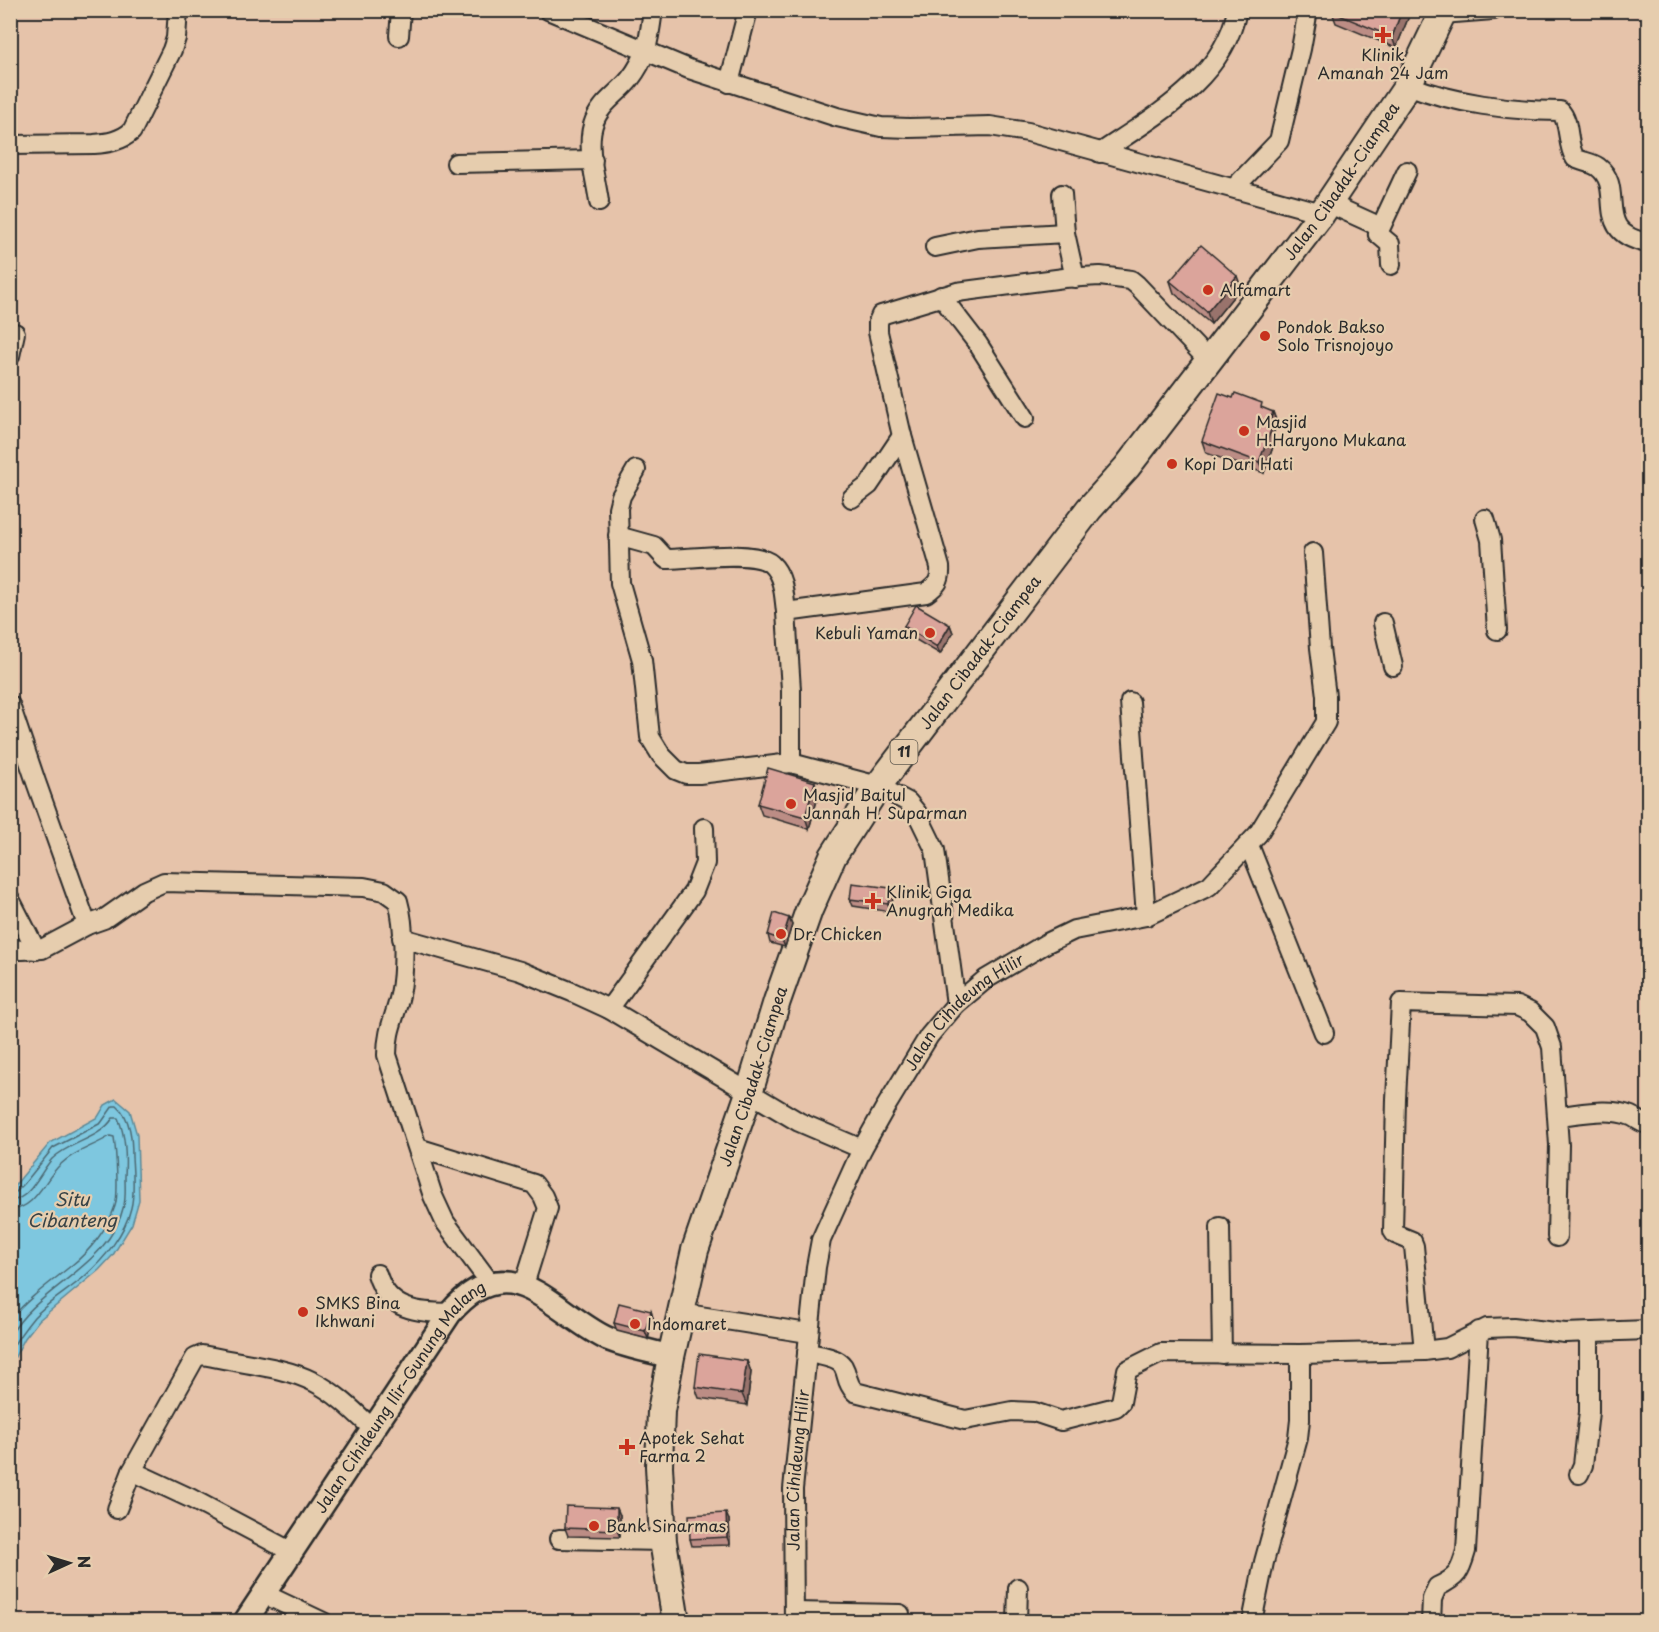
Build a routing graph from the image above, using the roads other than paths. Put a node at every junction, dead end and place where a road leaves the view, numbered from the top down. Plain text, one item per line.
1 (178, 10) edge
2 (401, 10) edge
3 (548, 10) edge
4 (653, 10) edge
5 (748, 10) edge
6 (1237, 10) edge
7 (1308, 10) edge
8 (1493, 10) edge
9 (1443, 12) edge
10 (399, 36) dead end
11 (647, 50) junction
12 (729, 83) junction
13 (1408, 85) junction
14 (10, 145) edge
15 (1100, 153) junction
16 (593, 160) junction
17 (456, 163) dead end
18 (1407, 171) dead end
19 (1234, 188) junction
20 (1062, 194) dead end
21 (599, 202) dead end
22 (1325, 208) junction
23 (1380, 229) junction
24 (1065, 233) junction
25 (1648, 243) edge
26 (935, 247) dead end
27 (1390, 265) dead end
28 (1074, 278) junction
29 (941, 296) junction
30 (15, 333) dead end
31 (10, 356) edge
32 (1208, 360) junction
33 (1025, 418) dead end
34 (902, 436) junction
35 (636, 470) dead end
36 (852, 498) dead end
37 (1485, 519) dead end
38 (618, 536) junction
39 (1313, 553) dead end
40 (786, 612) junction
41 (1383, 623) dead end
42 (1497, 630) dead end
43 (1393, 666) dead end
44 (1130, 702) dead end
45 (10, 705) edge
46 (791, 763) junction
47 (878, 786) junction
48 (704, 828) dead end
49 (1249, 845) junction
50 (10, 899) edge
51 (1146, 916) junction
52 (87, 925) junction
53 (402, 938) junction
54 (10, 949) edge
55 (36, 950) junction
56 (956, 1004) junction
57 (609, 1009) junction
58 (1324, 1033) dead end
59 (749, 1093) junction
60 (1558, 1116) junction
61 (1648, 1124) edge
62 (418, 1148) junction
63 (862, 1149) junction
64 (1220, 1227) dead end
65 (1557, 1237) dead end
66 (377, 1274) dead end
67 (491, 1284) junction
68 (525, 1285) junction
69 (450, 1313) junction
70 (681, 1313) junction
71 (1648, 1330) edge
72 (1479, 1331) junction
73 (808, 1333) junction
74 (1589, 1333) junction
75 (1424, 1351) junction
76 (807, 1353) junction
77 (1222, 1354) junction
78 (1300, 1354) junction
79 (671, 1357) junction
80 (373, 1429) junction
81 (132, 1471) junction
82 (1579, 1474) dead end
83 (117, 1509) dead end
84 (559, 1539) dead end
85 (663, 1541) junction
86 (292, 1552) junction
87 (1018, 1588) dead end
88 (264, 1594) junction
89 (900, 1614) dead end
90 (794, 1617) edge
91 (245, 1622) edge
92 (323, 1622) edge
93 (676, 1622) edge
94 (1017, 1622) edge
95 (1252, 1622) edge
96 (1431, 1622) edge

1 - 14 street
2 - 10 street
3 - 11 street
4 - 11 street
5 - 12 street
6 - 15 street
7 - 19 street
8 - 9 street
9 - 13 highway, Jalan Cibadak-Ciampea / 11
11 - 12 street
11 - 16 street
12 - 15 street
13 - 22 highway, Jalan Cibadak-Ciampea / 11
13 - 25 street
15 - 19 street
16 - 17 street
16 - 21 street
18 - 23 street
19 - 22 street
20 - 24 street
22 - 23 street
22 - 32 highway, Jalan Cibadak-Ciampea / 11
23 - 27 street
24 - 26 street
24 - 28 street
28 - 29 street
28 - 32 street
29 - 33 street
29 - 34 street
30 - 31 street
32 - 47 highway, Jalan Cibadak-Ciampea / 11
34 - 36 street
34 - 40 street
35 - 38 street
37 - 42 street
38 - 40 street
38 - 46 street
39 - 49 street, Jalan Cihideung Hilir
40 - 46 street
41 - 43 street
44 - 51 street
45 - 52 street
46 - 47 street
47 - 56 street
47 - 59 highway, Jalan Cibadak-Ciampea / 11
48 - 57 street
49 - 51 street, Jalan Cihideung Hilir
49 - 58 street
50 - 55 street
51 - 56 street, Jalan Cihideung Hilir
52 - 53 street
52 - 55 street
53 - 57 street
53 - 62 street
54 - 55 street
56 - 63 street, Jalan Cihideung Hilir
57 - 59 street
59 - 63 street
59 - 70 highway, Jalan Cibadak-Ciampea / 11
60 - 61 street
60 - 65 street
60 - 75 street
62 - 67 street
62 - 68 street
63 - 73 street, Jalan Cihideung Hilir
64 - 77 street
66 - 69 street
67 - 68 main road, Jalan Cihideung Ilir–Gunung Malang
67 - 69 main road, Jalan Cihideung Ilir–Gunung Malang
68 - 79 main road
69 - 80 main road, Jalan Cihideung Ilir–Gunung Malang
70 - 73 street
70 - 79 highway, Jalan Cibadak-Ciampea / 11
71 - 74 street
72 - 74 street
72 - 75 street
72 - 96 street
73 - 76 street, Jalan Cihideung Hilir
74 - 82 street
75 - 78 street
76 - 77 street
76 - 90 street, Jalan Cihideung Hilir
77 - 78 street
78 - 95 street
79 - 85 highway, Jalan Cibadak-Ciampea / 11
80 - 81 street
80 - 86 main road, Jalan Cihideung Ilir–Gunung Malang
81 - 83 street
81 - 86 street
84 - 85 street
85 - 93 highway, Jalan Cibadak-Ciampea / 11
86 - 88 main road, Jalan Cihideung Ilir–Gunung Malang
87 - 94 street
88 - 91 main road, Jalan Cihideung Ilir–Gunung Malang
88 - 92 street
89 - 90 street

